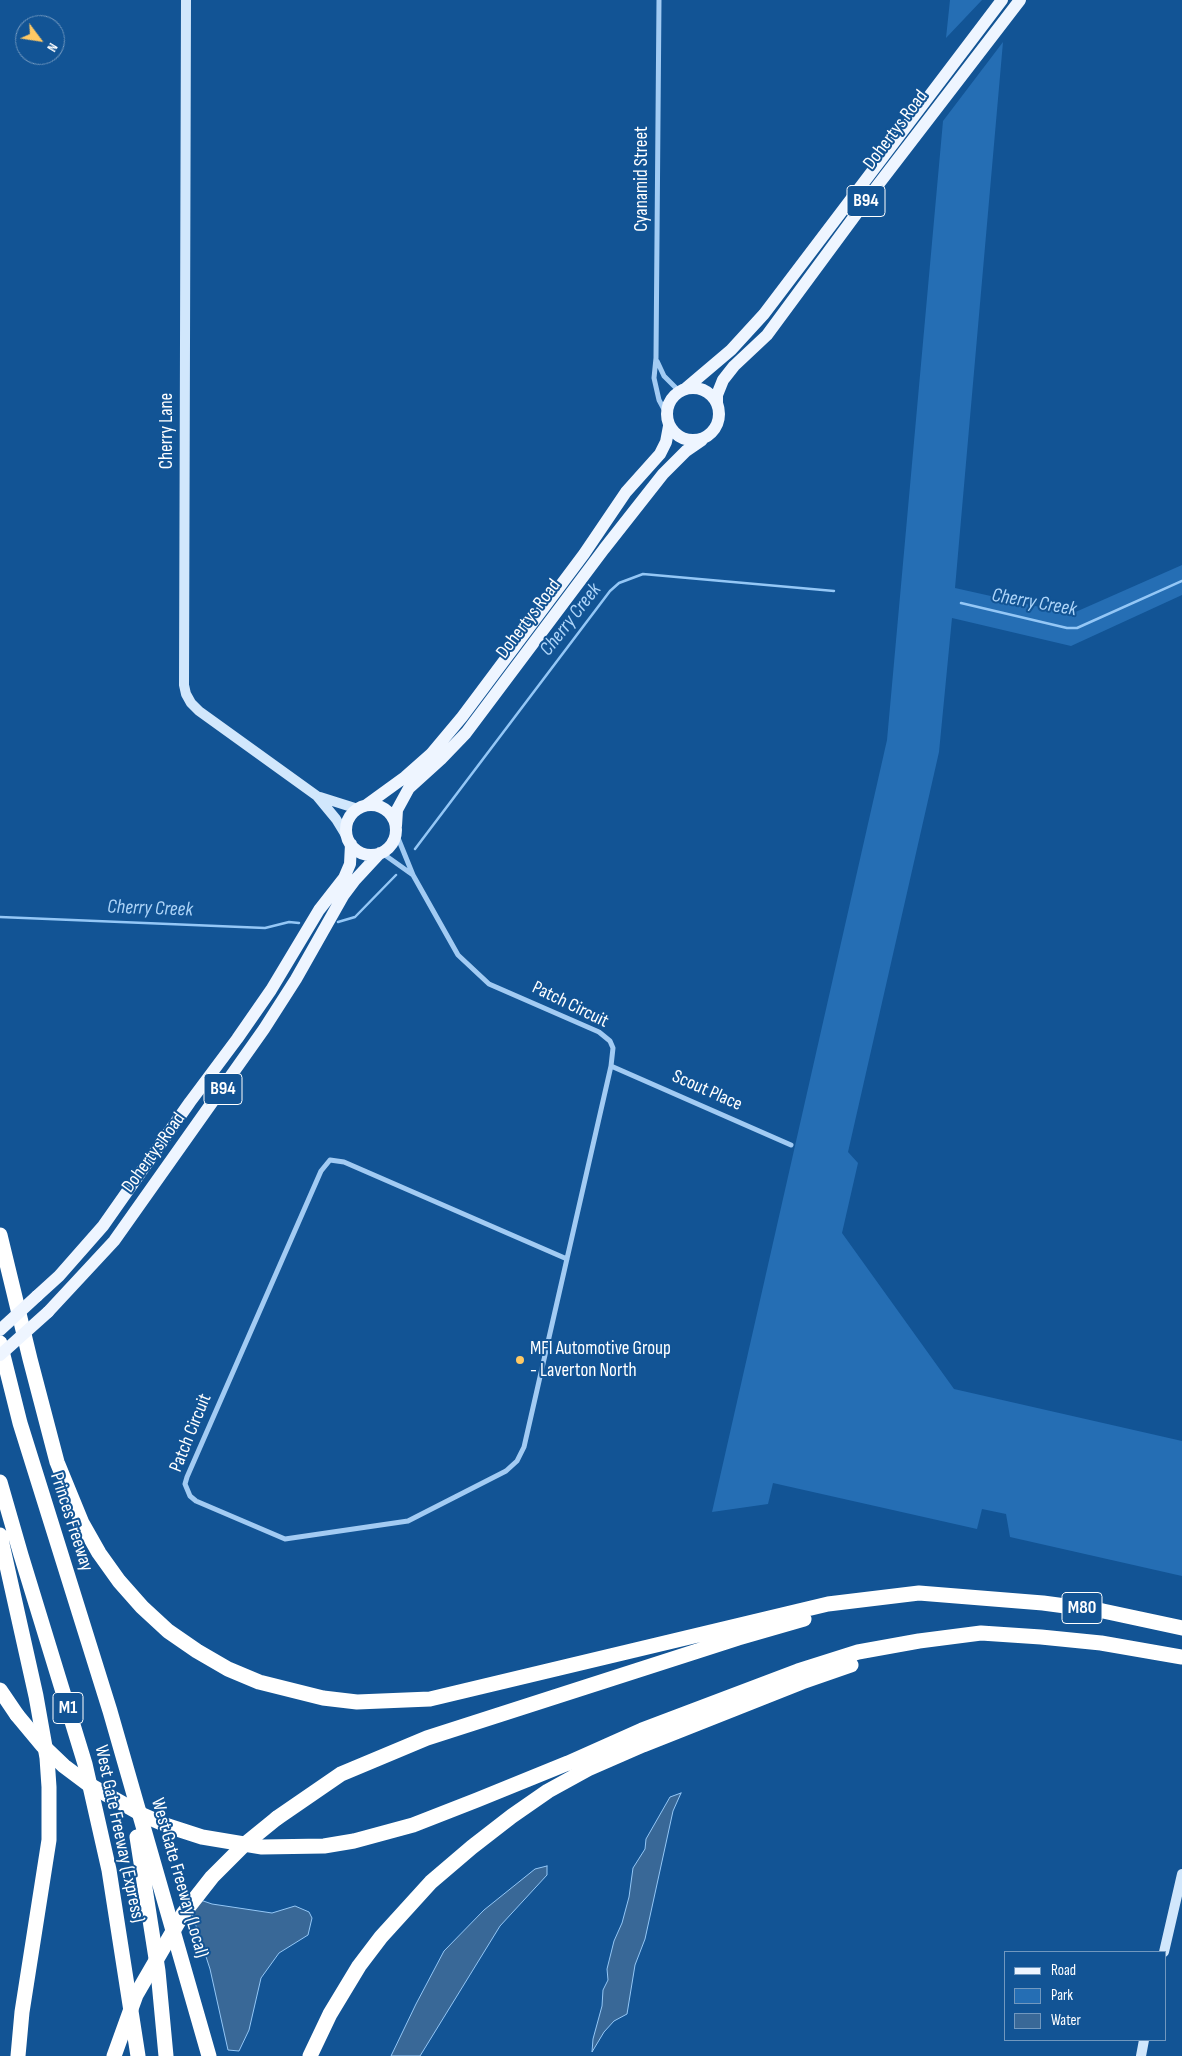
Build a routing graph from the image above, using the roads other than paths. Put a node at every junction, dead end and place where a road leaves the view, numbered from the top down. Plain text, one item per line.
1 (186, 0) edge
2 (659, 0) edge
3 (1002, 0) edge
4 (1020, 0) edge
5 (656, 358) junction
6 (682, 390) junction
7 (717, 403) junction
8 (666, 413) junction
9 (669, 426) junction
10 (702, 440) junction
11 (317, 796) junction
12 (362, 808) junction
13 (396, 829) junction
14 (349, 841) junction
15 (381, 853) junction
16 (413, 875) junction
17 (611, 1066) junction
18 (791, 1144) dead end
19 (0, 1235) edge
20 (567, 1259) junction
21 (0, 1330) edge
22 (0, 1343) edge
23 (0, 1354) edge
24 (0, 1482) edge
25 (0, 1535) edge
26 (981, 1599) junction
27 (1182, 1628) edge
28 (981, 1633) junction
29 (1182, 1657) edge
30 (0, 1690) edge
31 (110, 1711) junction
32 (1182, 1874) edge
33 (1164, 1951) edge
34 (1144, 2041) edge
35 (18, 2056) edge
36 (114, 2056) edge
37 (138, 2056) edge
38 (166, 2056) edge
39 (209, 2056) edge
40 (310, 2056) edge
41 (1141, 2056) edge

1 - 11 street, Cherry Lane
2 - 5 street, Cyanamid Street
3 - 6 main road, Dohertys Road / B94
4 - 7 main road, Dohertys Road / B94
5 - 6 street, Cyanamid Street
5 - 8 street, Cyanamid Street
6 - 7 main road
6 - 8 main road, B94
7 - 10 main road, B94
8 - 9 main road, B94
9 - 10 main road
9 - 12 main road, Dohertys Road / B94
10 - 13 main road, Dohertys Road / B94
11 - 12 street, Cherry Lane
11 - 14 street, Cherry Lane
12 - 13 main road
12 - 14 main road, B94
13 - 15 main road, B94
13 - 16 street, Patch Circuit
14 - 15 main road
14 - 21 main road, Dohertys Road / B94, bridge
15 - 16 street, Patch Circuit
15 - 23 main road, Dohertys Road / B94, bridge
16 - 17 street, Patch Circuit
17 - 18 street, Scout Place
17 - 20 street, Patch Circuit
19 - 26 highway
20 - 20 street, Patch Circuit
22 - 31 highway, Princes Freeway / M1
24 - 37 highway, West Gate Freeway (Express) / M1
25 - 35 highway
26 - 27 highway, M80
26 - 36 highway, bridge
28 - 29 highway, M80
28 - 30 highway, bridge
28 - 40 highway
31 - 38 highway, West Gate Freeway (Express) / M1
31 - 39 highway, West Gate Freeway (Local) / M1
32 - 33 street
34 - 41 street

